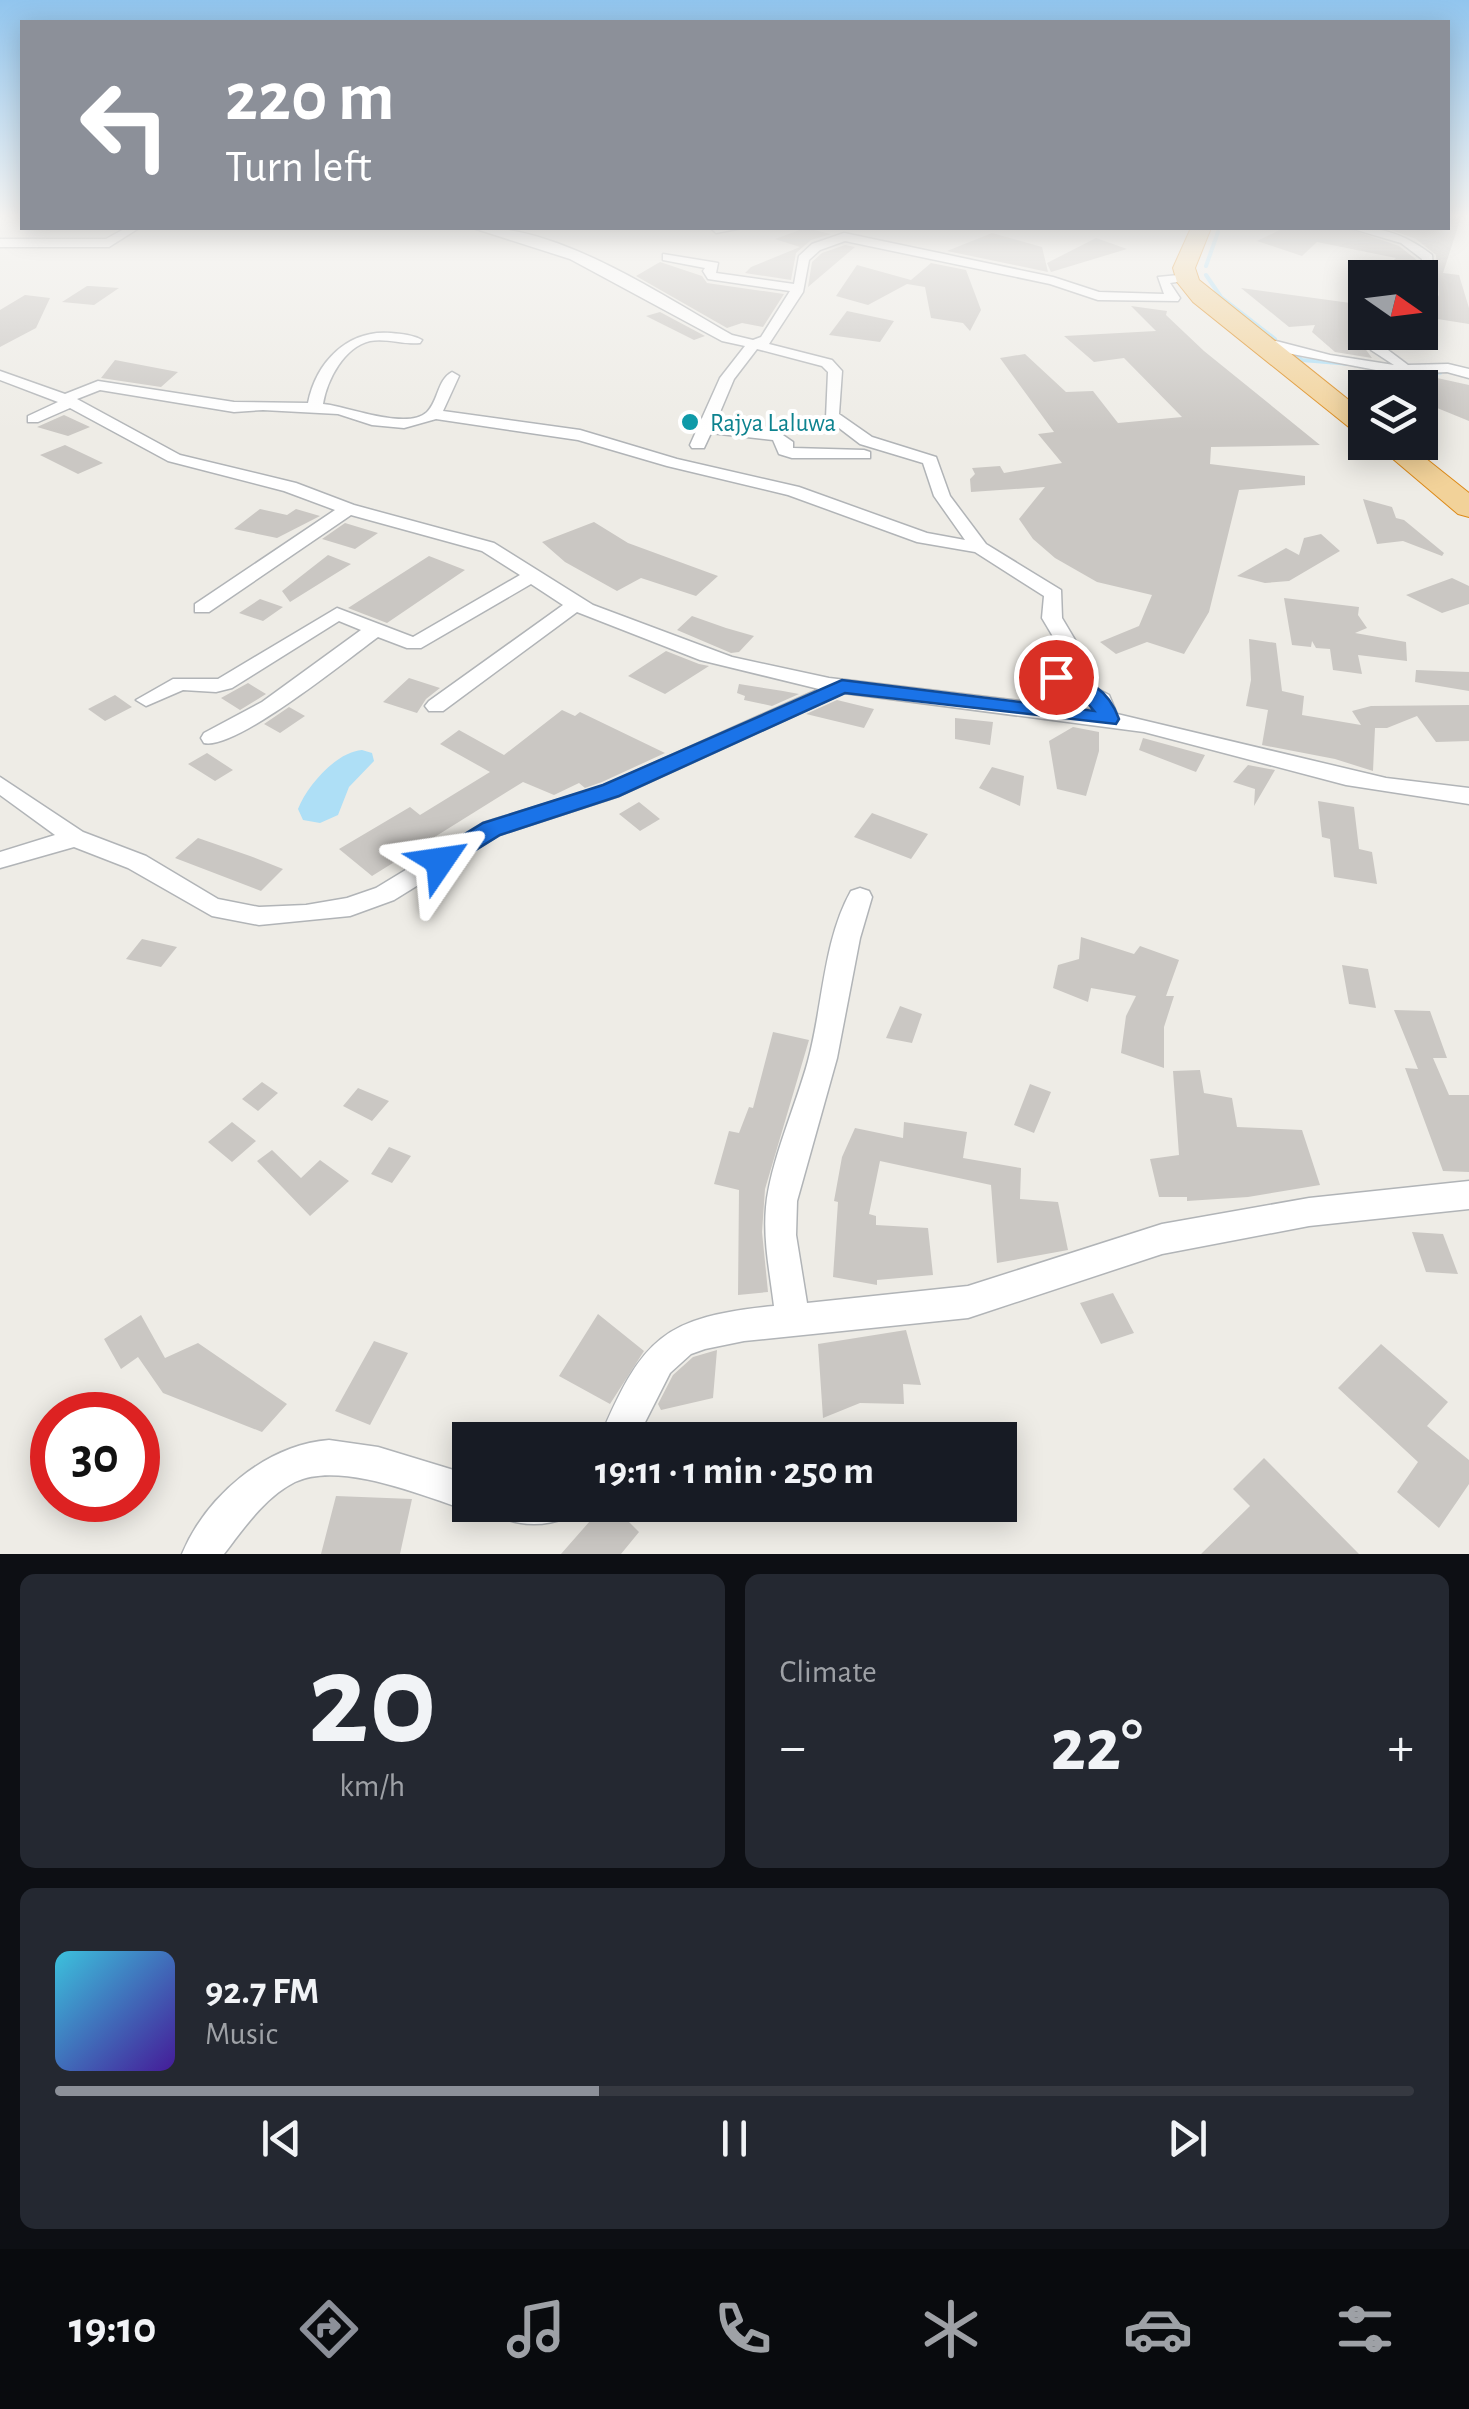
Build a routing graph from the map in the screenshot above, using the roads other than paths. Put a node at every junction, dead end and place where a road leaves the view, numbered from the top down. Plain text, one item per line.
1 (630, 287) edge
2 (787, 287) edge
3 (1070, 287) edge
4 (1166, 287) edge
5 (1193, 287) edge
6 (798, 288) joint
7 (415, 340) dead end
8 (754, 344) junction
9 (1263, 347) junction
10 (1378, 350) edge
11 (1415, 370) junction
12 (1469, 374) edge
13 (0, 375) edge
14 (452, 376) dead end
15 (68, 400) junction
16 (314, 409) junction
17 (1348, 413) edge
18 (434, 414) junction
19 (33, 420) dead end
20 (705, 428) junction
21 (698, 445) dead end
22 (864, 455) dead end
23 (1409, 460) edge
24 (1469, 508) edge
25 (348, 509) junction
26 (980, 548) junction
27 (531, 576) junction
28 (576, 604) junction
29 (202, 608) dead end
30 (374, 630) junction
31 (842, 686) junction
32 (146, 700) dead end
33 (436, 706) dead end
34 (1108, 719) junction
35 (212, 738) dead end
36 (0, 784) edge
37 (1469, 796) edge
38 (75, 838) junction
39 (0, 860) edge
40 (860, 897) dead end
41 (1469, 1195) edge
42 (793, 1321) junction
43 (626, 1422) edge
44 (452, 1488) edge
45 (200, 1554) edge

1 - 8 street
2 - 6 street
3 - 4 street
5 - 9 highway
6 - 8 street
7 - 16 street
8 - 20 street
8 - 26 street
9 - 11 street
9 - 17 highway
10 - 11 street
11 - 12 street
13 - 15 street
14 - 18 street
15 - 16 street
15 - 19 street
15 - 25 street
16 - 18 street
18 - 26 street
20 - 21 street
20 - 22 street
23 - 24 highway
25 - 27 street
25 - 29 street
26 - 34 street
27 - 28 street
27 - 30 street
28 - 31 street
28 - 33 street
30 - 32 street
30 - 35 street
31 - 34 street
31 - 38 street
34 - 37 street
36 - 38 street
38 - 39 street
40 - 42 street
41 - 42 street
42 - 43 street
44 - 45 street

